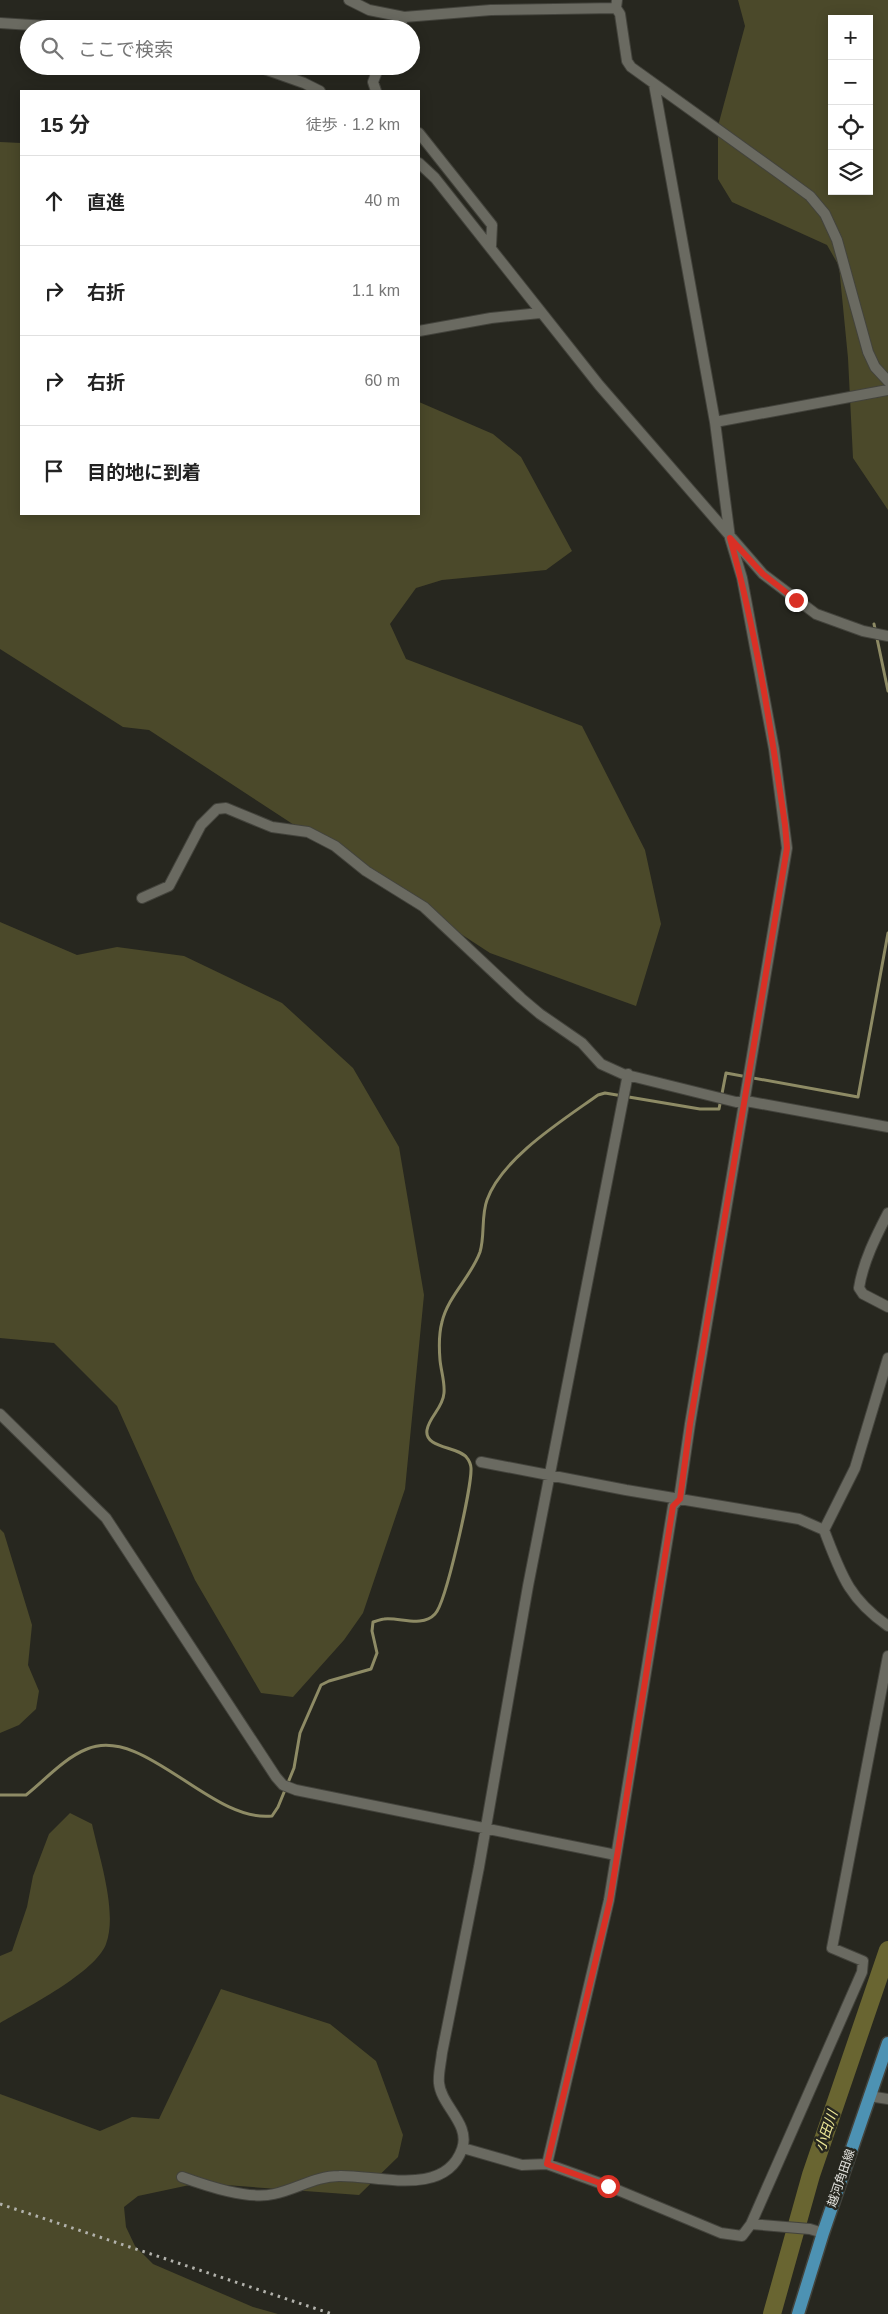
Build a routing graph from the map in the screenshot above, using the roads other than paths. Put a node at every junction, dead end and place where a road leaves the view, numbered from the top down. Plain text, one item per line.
1 (349, 0) edge
2 (616, 4) edge
3 (404, 17) junction
4 (402, 20) edge
5 (0, 23) edge
6 (20, 24) edge
7 (281, 75) edge
8 (376, 75) edge
9 (654, 84) junction
10 (318, 90) edge
11 (376, 90) edge
12 (420, 134) edge
13 (420, 164) edge
14 (490, 246) junction
15 (540, 313) junction
16 (420, 331) edge
17 (888, 381) edge
18 (888, 390) edge
19 (714, 422) junction
20 (730, 538) junction
21 (888, 636) edge
22 (142, 898) dead end
23 (628, 1074) junction
24 (746, 1102) junction
25 (888, 1127) edge
26 (888, 1212) edge
27 (888, 1307) edge
28 (888, 1358) edge
29 (0, 1414) edge
30 (481, 1462) dead end
31 (550, 1476) junction
32 (680, 1499) junction
33 (824, 1530) junction
34 (888, 1626) edge
35 (888, 1656) edge
36 (485, 1828) junction
37 (616, 1855) junction
38 (888, 2043) edge
39 (869, 2096) junction
40 (888, 2099) edge
41 (463, 2148) junction
42 (547, 2164) junction
43 (182, 2177) dead end
44 (751, 2224) junction
45 (823, 2233) junction
46 (798, 2314) edge

1 - 3 street
2 - 3 street
2 - 9 street
3 - 4 street
5 - 6 street
7 - 10 street
8 - 11 street
9 - 17 street
9 - 19 street
12 - 14 street
13 - 14 street
14 - 15 street
15 - 16 street
15 - 20 street
18 - 19 street
19 - 20 street
20 - 21 street
20 - 24 street
22 - 23 street
23 - 24 street
23 - 31 street
24 - 25 street
24 - 32 street
26 - 27 street
28 - 33 street
29 - 36 street
30 - 31 street
31 - 32 street
31 - 36 street
32 - 33 street
32 - 37 street
33 - 34 street
35 - 44 street
36 - 37 street
36 - 41 street
37 - 42 street
38 - 39 main road, 越河角田線
39 - 40 street
39 - 45 main road, 越河角田線
41 - 42 street
41 - 43 street
42 - 44 street
44 - 45 street
45 - 46 main road, 越河角田線

